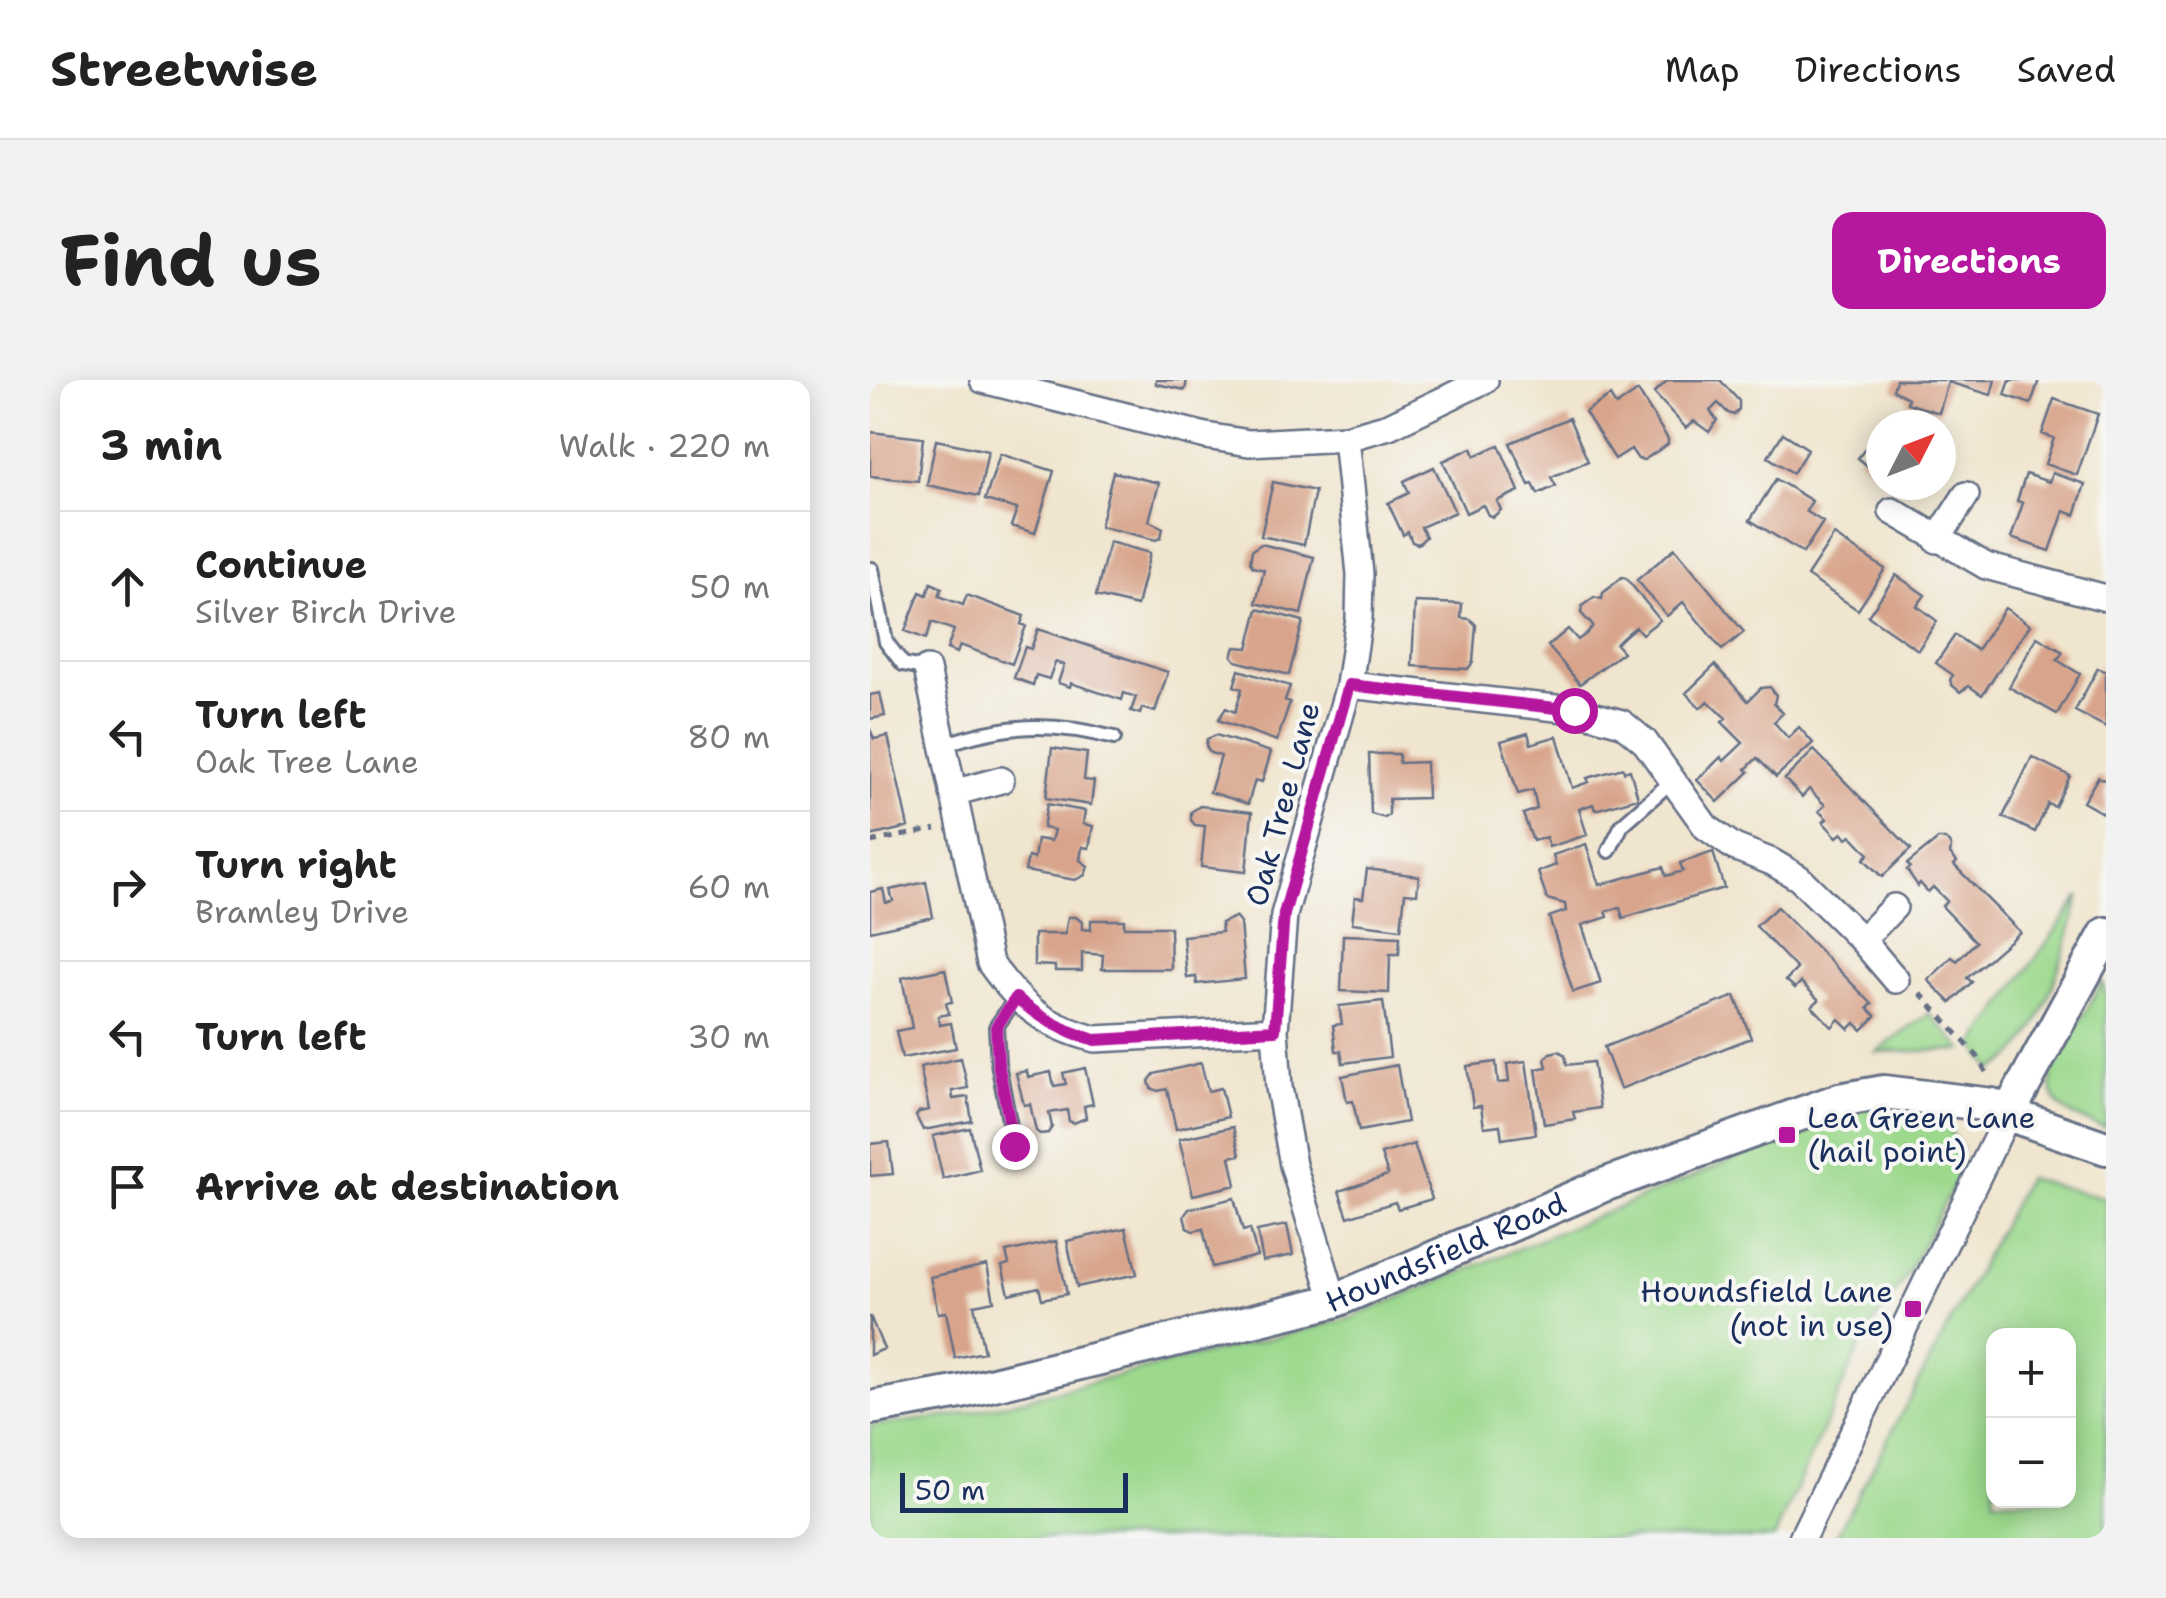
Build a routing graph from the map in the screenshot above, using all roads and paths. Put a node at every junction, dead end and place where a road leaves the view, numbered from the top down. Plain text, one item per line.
1 (982, 380) edge
2 (1485, 380) edge
3 (1346, 438) junction
4 (1966, 494) dead end
5 (1892, 511) dead end
6 (1936, 540) junction
7 (872, 569) edge
8 (2106, 598) edge
9 (926, 670) joint
10 (1349, 685) junction
11 (1114, 738) dead end
12 (943, 745) junction
13 (1001, 780) dead end
14 (1672, 781) junction
15 (953, 794) junction
16 (960, 824) junction
17 (870, 842) edge
18 (1609, 851) dead end
19 (1894, 907) dead end
20 (2106, 934) edge
21 (1862, 940) junction
22 (1896, 980) joint
23 (1016, 998) junction
24 (1275, 1030) junction
25 (2008, 1114) junction
26 (1014, 1146) dead end
27 (2106, 1148) edge
28 (1334, 1302) junction
29 (870, 1408) edge
30 (1802, 1538) edge

1 - 3 street
2 - 3 street
3 - 10 street, Oak Tree Lane
4 - 6 street
5 - 6 street
6 - 8 street
7 - 9 lane
9 - 12 street
10 - 14 street
10 - 24 street, Oak Tree Lane
11 - 12 lane
12 - 15 street
13 - 15 street
14 - 18 lane
14 - 21 street
15 - 16 street
16 - 17 path
16 - 23 street
19 - 21 street
20 - 25 street
21 - 22 street
22 - 25 path
23 - 24 street
23 - 26 lane
24 - 28 street, Oak Tree Lane
25 - 27 street, Houndsfield Road
25 - 28 street, Houndsfield Road
25 - 30 street
28 - 29 street, Houndsfield Road

